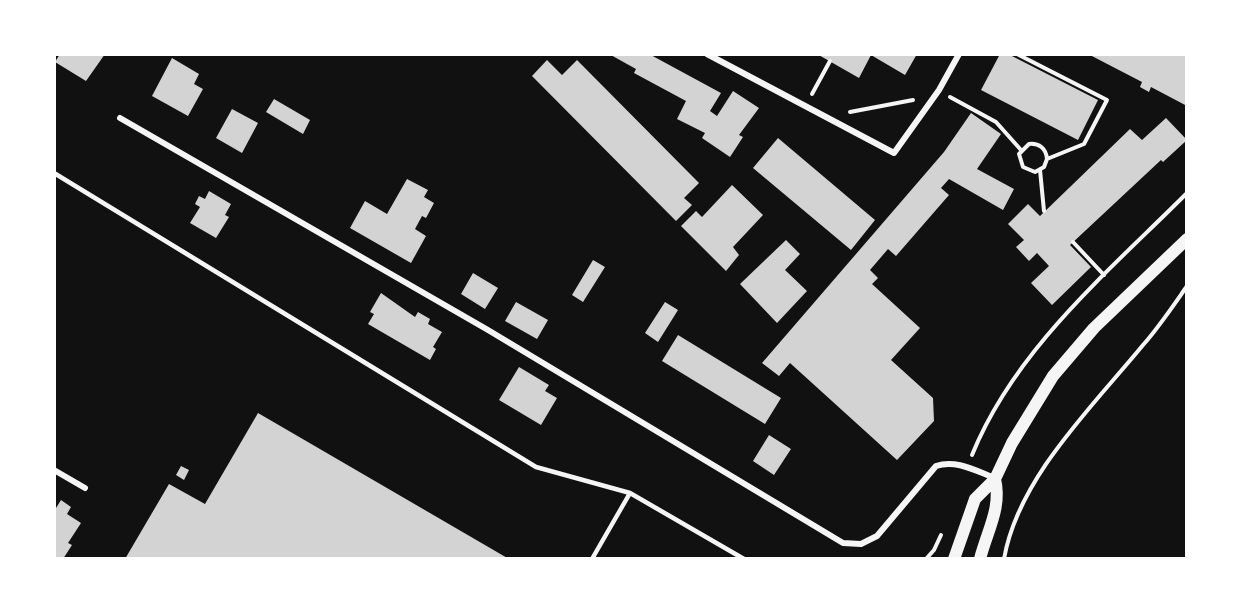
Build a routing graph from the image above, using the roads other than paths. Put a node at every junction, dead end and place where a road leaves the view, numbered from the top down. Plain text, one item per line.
1 (707, 54) edge
2 (959, 54) edge
3 (120, 118) dead end
4 (54, 172) edge
5 (1187, 239) edge
6 (54, 470) edge
7 (995, 478) junction
8 (85, 488) dead end
9 (630, 493) junction
10 (592, 559) edge
11 (744, 559) edge
12 (954, 559) edge
13 (980, 559) edge

1 - 2 street
3 - 7 street
4 - 9 lane
5 - 7 main road
6 - 8 street
7 - 12 main road
7 - 13 main road
9 - 10 lane
9 - 11 lane

